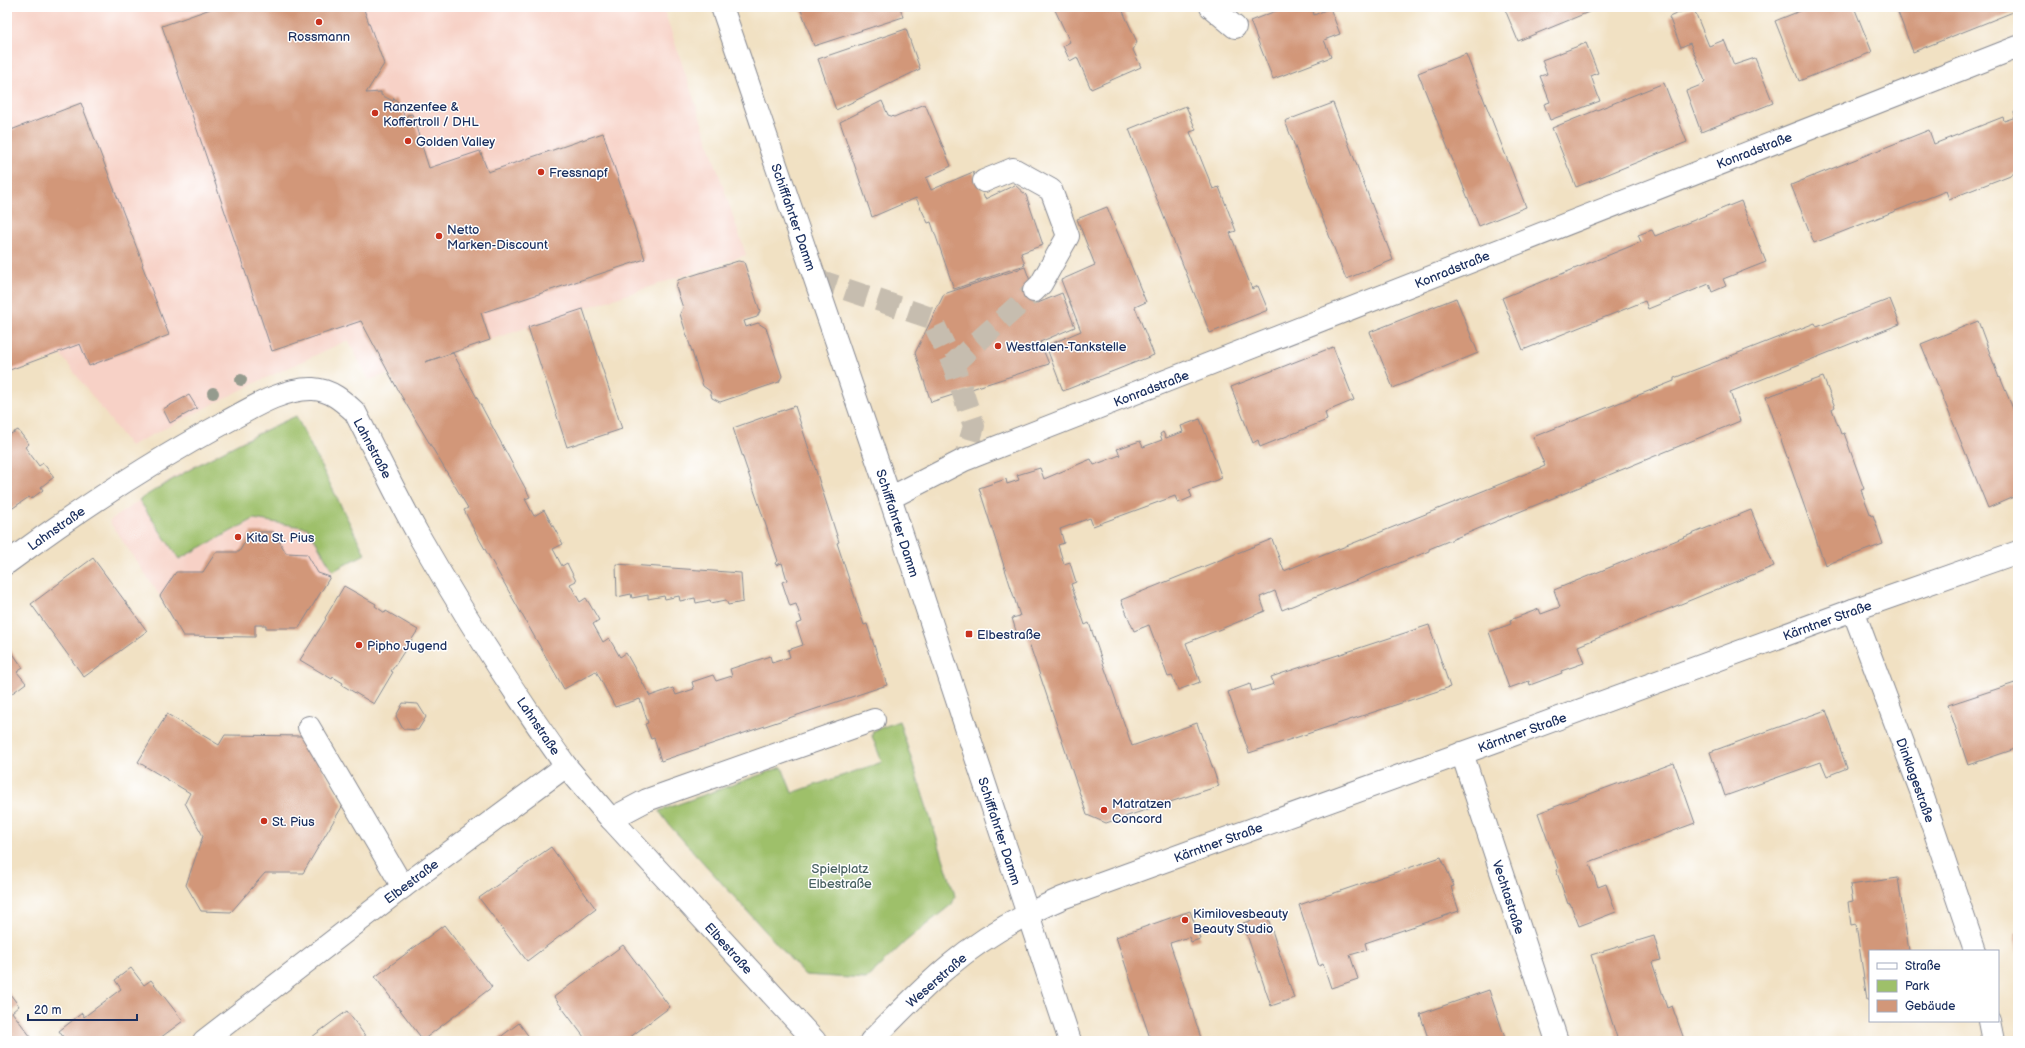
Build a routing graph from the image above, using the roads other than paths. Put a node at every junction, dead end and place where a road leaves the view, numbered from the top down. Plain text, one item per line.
1 (722, 7) edge
2 (1210, 7) edge
3 (1235, 27) dead end
4 (2018, 47) edge
5 (984, 181) dead end
6 (1034, 291) tunnel mouth
7 (890, 498) junction
8 (2018, 552) edge
9 (7, 563) edge
10 (1853, 610) junction
11 (874, 720) dead end
12 (309, 727) dead end
13 (1462, 753) junction
14 (566, 766) junction
15 (611, 819) junction
16 (403, 887) junction
17 (1028, 913) junction
18 (1975, 950) edge
19 (1989, 1022) edge
20 (204, 1041) edge
21 (815, 1041) edge
22 (871, 1041) edge
23 (1070, 1041) edge
24 (1557, 1041) edge
25 (1993, 1041) edge

1 - 7 street, Schifffahrter Damm
2 - 3 street
4 - 7 street, Konradstraße
5 - 6 street
7 - 17 street, Schifffahrter Damm
8 - 10 street, Kärntner Straße
9 - 14 street, Lahnstraße
10 - 13 street, Kärntner Straße
10 - 18 street, Dinklagestraße
11 - 15 street
12 - 16 street
13 - 17 street, Kärntner Straße
13 - 24 street, Vechtastraße
14 - 15 street, Elbestraße
14 - 16 street, Elbestraße
15 - 21 street, Elbestraße
16 - 20 street, Elbestraße
17 - 22 street, Weserstraße
17 - 23 street, Schifffahrter Damm
19 - 25 street

